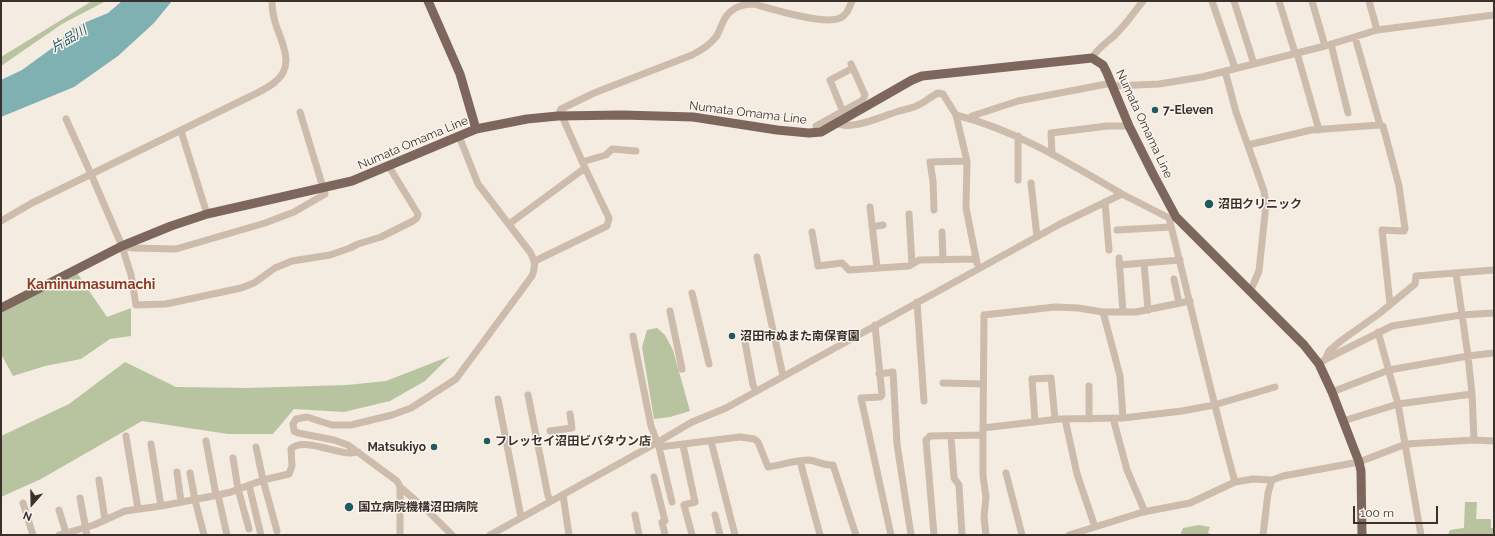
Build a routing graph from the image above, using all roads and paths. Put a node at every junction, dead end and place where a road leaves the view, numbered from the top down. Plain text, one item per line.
1 (273, 1) edge
2 (428, 1) edge
3 (852, 1) edge
4 (1143, 1) edge
5 (1212, 1) edge
6 (1234, 1) edge
7 (1279, 1) edge
8 (1312, 1) edge
9 (1370, 1) edge
10 (1494, 16) edge
11 (1377, 30) junction
12 (1355, 37) junction
13 (1328, 45) junction
14 (1296, 53) junction
15 (1092, 58) junction
16 (1254, 64) junction
17 (1234, 68) junction
18 (1225, 71) junction
19 (1113, 85) junction
20 (300, 112) dead end
21 (843, 112) junction
22 (1348, 113) dead end
23 (956, 115) junction
24 (560, 116) junction
25 (66, 119) dead end
26 (970, 119) junction
27 (836, 123) junction
28 (1380, 125) junction
29 (1130, 126) junction
30 (476, 129) junction
31 (1319, 130) junction
32 (181, 131) junction
33 (816, 132) junction
34 (459, 136) junction
35 (1018, 136) junction
36 (1248, 145) junction
37 (636, 151) dead end
38 (1052, 154) junction
39 (967, 161) junction
40 (388, 165) junction
41 (584, 165) junction
42 (91, 174) junction
43 (1018, 180) dead end
44 (1031, 182) dead end
45 (323, 188) junction
46 (1122, 194) junction
47 (1105, 202) junction
48 (870, 207) dead end
49 (934, 210) dead end
50 (207, 214) junction
51 (909, 214) dead end
52 (1172, 218) junction
53 (1, 221) edge
54 (508, 224) junction
55 (883, 225) dead end
56 (872, 227) junction
57 (1171, 227) junction
58 (1116, 230) dead end
59 (812, 232) dead end
60 (942, 232) dead end
61 (1037, 237) junction
62 (122, 246) junction
63 (1109, 250) dead end
64 (757, 257) dead end
65 (1119, 258) dead end
66 (976, 259) junction
67 (943, 260) junction
68 (1180, 260) junction
69 (535, 261) junction
70 (1144, 263) junction
71 (912, 264) junction
72 (1119, 266) junction
73 (877, 268) junction
74 (978, 269) junction
75 (1494, 270) edge
76 (1456, 273) junction
77 (1174, 279) dead end
78 (1250, 292) junction
79 (692, 293) dead end
80 (1190, 301) junction
81 (917, 302) junction
82 (1179, 303) junction
83 (1390, 304) junction
84 (1, 308) edge
85 (1148, 310) junction
86 (670, 311) dead end
87 (1103, 312) junction
88 (1123, 312) junction
89 (1494, 313) edge
90 (1461, 315) junction
91 (875, 325) junction
92 (1378, 332) junction
93 (633, 336) dead end
94 (745, 342) dead end
95 (1494, 353) edge
96 (1468, 356) junction
97 (1322, 362) junction
98 (710, 364) dead end
99 (682, 369) dead end
100 (1389, 370) junction
101 (879, 374) junction
102 (783, 376) junction
103 (943, 383) dead end
104 (983, 384) junction
105 (1089, 386) dead end
106 (1275, 387) dead end
107 (756, 391) junction
108 (1332, 392) junction
109 (1472, 394) junction
110 (528, 395) dead end
111 (498, 398) dead end
112 (924, 401) dead end
113 (1398, 404) junction
114 (1214, 405) junction
115 (570, 414) dead end
116 (1113, 418) junction
117 (1123, 418) junction
118 (1065, 419) junction
119 (1089, 419) junction
120 (1055, 420) junction
121 (1343, 421) junction
122 (1035, 422) junction
123 (550, 431) dead end
124 (983, 431) junction
125 (126, 436) dead end
126 (951, 436) junction
127 (1474, 440) junction
128 (206, 441) dead end
129 (711, 441) junction
130 (1494, 441) edge
131 (151, 444) dead end
132 (1406, 444) junction
133 (659, 445) junction
134 (683, 445) junction
135 (256, 447) dead end
136 (358, 452) junction
137 (233, 458) dead end
138 (800, 461) junction
139 (1359, 462) junction
140 (177, 472) dead end
141 (190, 473) dead end
142 (1006, 473) dead end
143 (654, 477) dead end
144 (99, 480) dead end
145 (263, 480) junction
146 (1272, 480) junction
147 (1235, 482) junction
148 (249, 485) junction
149 (400, 487) junction
150 (238, 489) junction
151 (217, 495) junction
152 (563, 495) junction
153 (80, 498) dead end
154 (195, 500) junction
155 (551, 501) junction
156 (181, 502) junction
157 (672, 502) dead end
158 (23, 503) dead end
159 (161, 506) junction
160 (138, 509) junction
161 (59, 510) dead end
162 (1145, 512) junction
163 (635, 515) dead end
164 (715, 516) dead end
165 (521, 517) junction
166 (105, 520) junction
167 (85, 527) junction
168 (1095, 528) junction
169 (249, 529) dead end
170 (277, 531) dead end
171 (63, 534) edge
172 (33, 535) edge
173 (87, 535) edge
174 (204, 535) edge
175 (227, 535) edge
176 (261, 535) edge
177 (400, 535) edge
178 (452, 535) edge
179 (490, 535) edge
180 (569, 535) edge
181 (639, 535) edge
182 (665, 535) edge
183 (692, 535) edge
184 (720, 535) edge
185 (735, 535) edge
186 (820, 535) edge
187 (856, 535) edge
188 (891, 535) edge
189 (911, 535) edge
190 (934, 535) edge
191 (962, 535) edge
192 (986, 535) edge
193 (1022, 535) edge
194 (1069, 535) edge
195 (1263, 535) edge
196 (1362, 535) edge
197 (1421, 535) edge

1 - 32 street
2 - 30 main road
3 - 24 street
4 - 15 street
5 - 17 street
6 - 16 street
7 - 14 street
8 - 13 street
9 - 11 street
10 - 11 street
11 - 12 street
12 - 13 street
12 - 28 street
13 - 14 street
13 - 22 street
14 - 16 street
14 - 31 street
15 - 19 main road, Numata Omama Line
15 - 27 main road, Numata Omama Line
16 - 17 street
17 - 18 street
18 - 19 street
18 - 36 street
19 - 26 street
19 - 29 main road, Numata Omama Line
20 - 45 street
21 - 21 street
21 - 33 street
23 - 26 street
23 - 27 street
23 - 39 street
24 - 30 main road, Numata Omama Line
24 - 33 main road, Numata Omama Line
24 - 41 street
25 - 42 street
26 - 35 street
27 - 33 main road, Numata Omama Line
28 - 31 street
28 - 83 street
29 - 38 street
29 - 52 main road, Numata Omama Line
30 - 34 main road, Numata Omama Line
31 - 36 street
32 - 42 street
32 - 50 street
34 - 40 main road, Numata Omama Line
34 - 54 street
35 - 38 street
35 - 43 street
36 - 78 street
37 - 41 street
38 - 46 street
39 - 49 street
39 - 66 street
40 - 45 main road, Numata Omama Line
40 - 62 street
41 - 54 street
41 - 69 street
42 - 53 street
42 - 62 street
44 - 61 street
45 - 50 main road, Numata Omama Line
45 - 62 street
46 - 47 street
46 - 52 street
47 - 61 street
47 - 63 street
48 - 56 street
50 - 62 main road, Numata Omama Line
51 - 71 street
52 - 57 street
52 - 78 main road, Numata Omama Line
54 - 69 street
55 - 56 street
56 - 73 street
57 - 58 street
57 - 68 street
59 - 73 street
60 - 67 street
61 - 74 street
62 - 84 main road, Numata Omama Line
64 - 102 street
65 - 72 street
66 - 67 street
66 - 74 street
67 - 71 street
68 - 70 street
68 - 80 street
69 - 136 street
70 - 72 street
70 - 85 street
71 - 73 street
72 - 88 street
74 - 81 street
75 - 76 street
76 - 83 street
76 - 90 street
77 - 82 street
78 - 97 main road, Numata Omama Line
79 - 98 street
80 - 82 street
80 - 114 street
81 - 91 street
81 - 112 street
82 - 85 street
83 - 97 street
85 - 88 street
86 - 99 street
87 - 88 street
87 - 104 street
87 - 117 street
89 - 90 street
90 - 92 street
90 - 96 street
91 - 101 street
91 - 102 street
92 - 97 street
92 - 100 street
93 - 133 street
94 - 107 street
95 - 96 street
96 - 100 street
96 - 109 street
97 - 108 main road, Numata Omama Line
100 - 108 street
100 - 113 street
101 - 188 street
101 - 189 street
102 - 107 street
103 - 104 street
104 - 124 street
105 - 119 street
106 - 114 street
107 - 133 street
108 - 121 main road, Numata Omama Line
109 - 113 street
109 - 127 street
110 - 155 street
111 - 165 street
113 - 121 street
113 - 132 street
114 - 117 street
114 - 147 street
115 - 123 street
116 - 117 street
116 - 119 street
116 - 162 street
118 - 119 street
118 - 120 street
118 - 168 street
120 - 122 street
120 - 122 street
121 - 139 main road, Numata Omama Line
122 - 124 street
124 - 126 street
124 - 192 street
125 - 160 street
126 - 190 street
126 - 191 street
127 - 130 street
127 - 132 street
128 - 151 street
129 - 134 street
129 - 138 street
129 - 185 street
131 - 159 street
132 - 139 street
132 - 197 street
133 - 134 street
133 - 152 street
133 - 157 street
134 - 183 street
135 - 145 street
136 - 145 street
136 - 149 street
137 - 150 street
138 - 186 street
138 - 187 street
139 - 146 street
139 - 196 main road, Numata Omama Line
140 - 156 street
141 - 154 street
142 - 193 street
143 - 182 street
144 - 166 street
145 - 148 street
145 - 170 street
146 - 147 street
146 - 195 street
147 - 162 street
148 - 150 street
148 - 176 street
149 - 177 street
149 - 178 street
150 - 151 street
150 - 169 street
151 - 154 street
151 - 175 street
152 - 155 street
152 - 180 street
153 - 167 street
154 - 156 street
154 - 174 street
155 - 165 street
156 - 159 street
158 - 172 street
159 - 160 street
160 - 166 street
161 - 171 street
162 - 168 street
163 - 181 street
164 - 184 street
165 - 179 street
166 - 167 street
167 - 171 street
167 - 173 street
168 - 194 street

